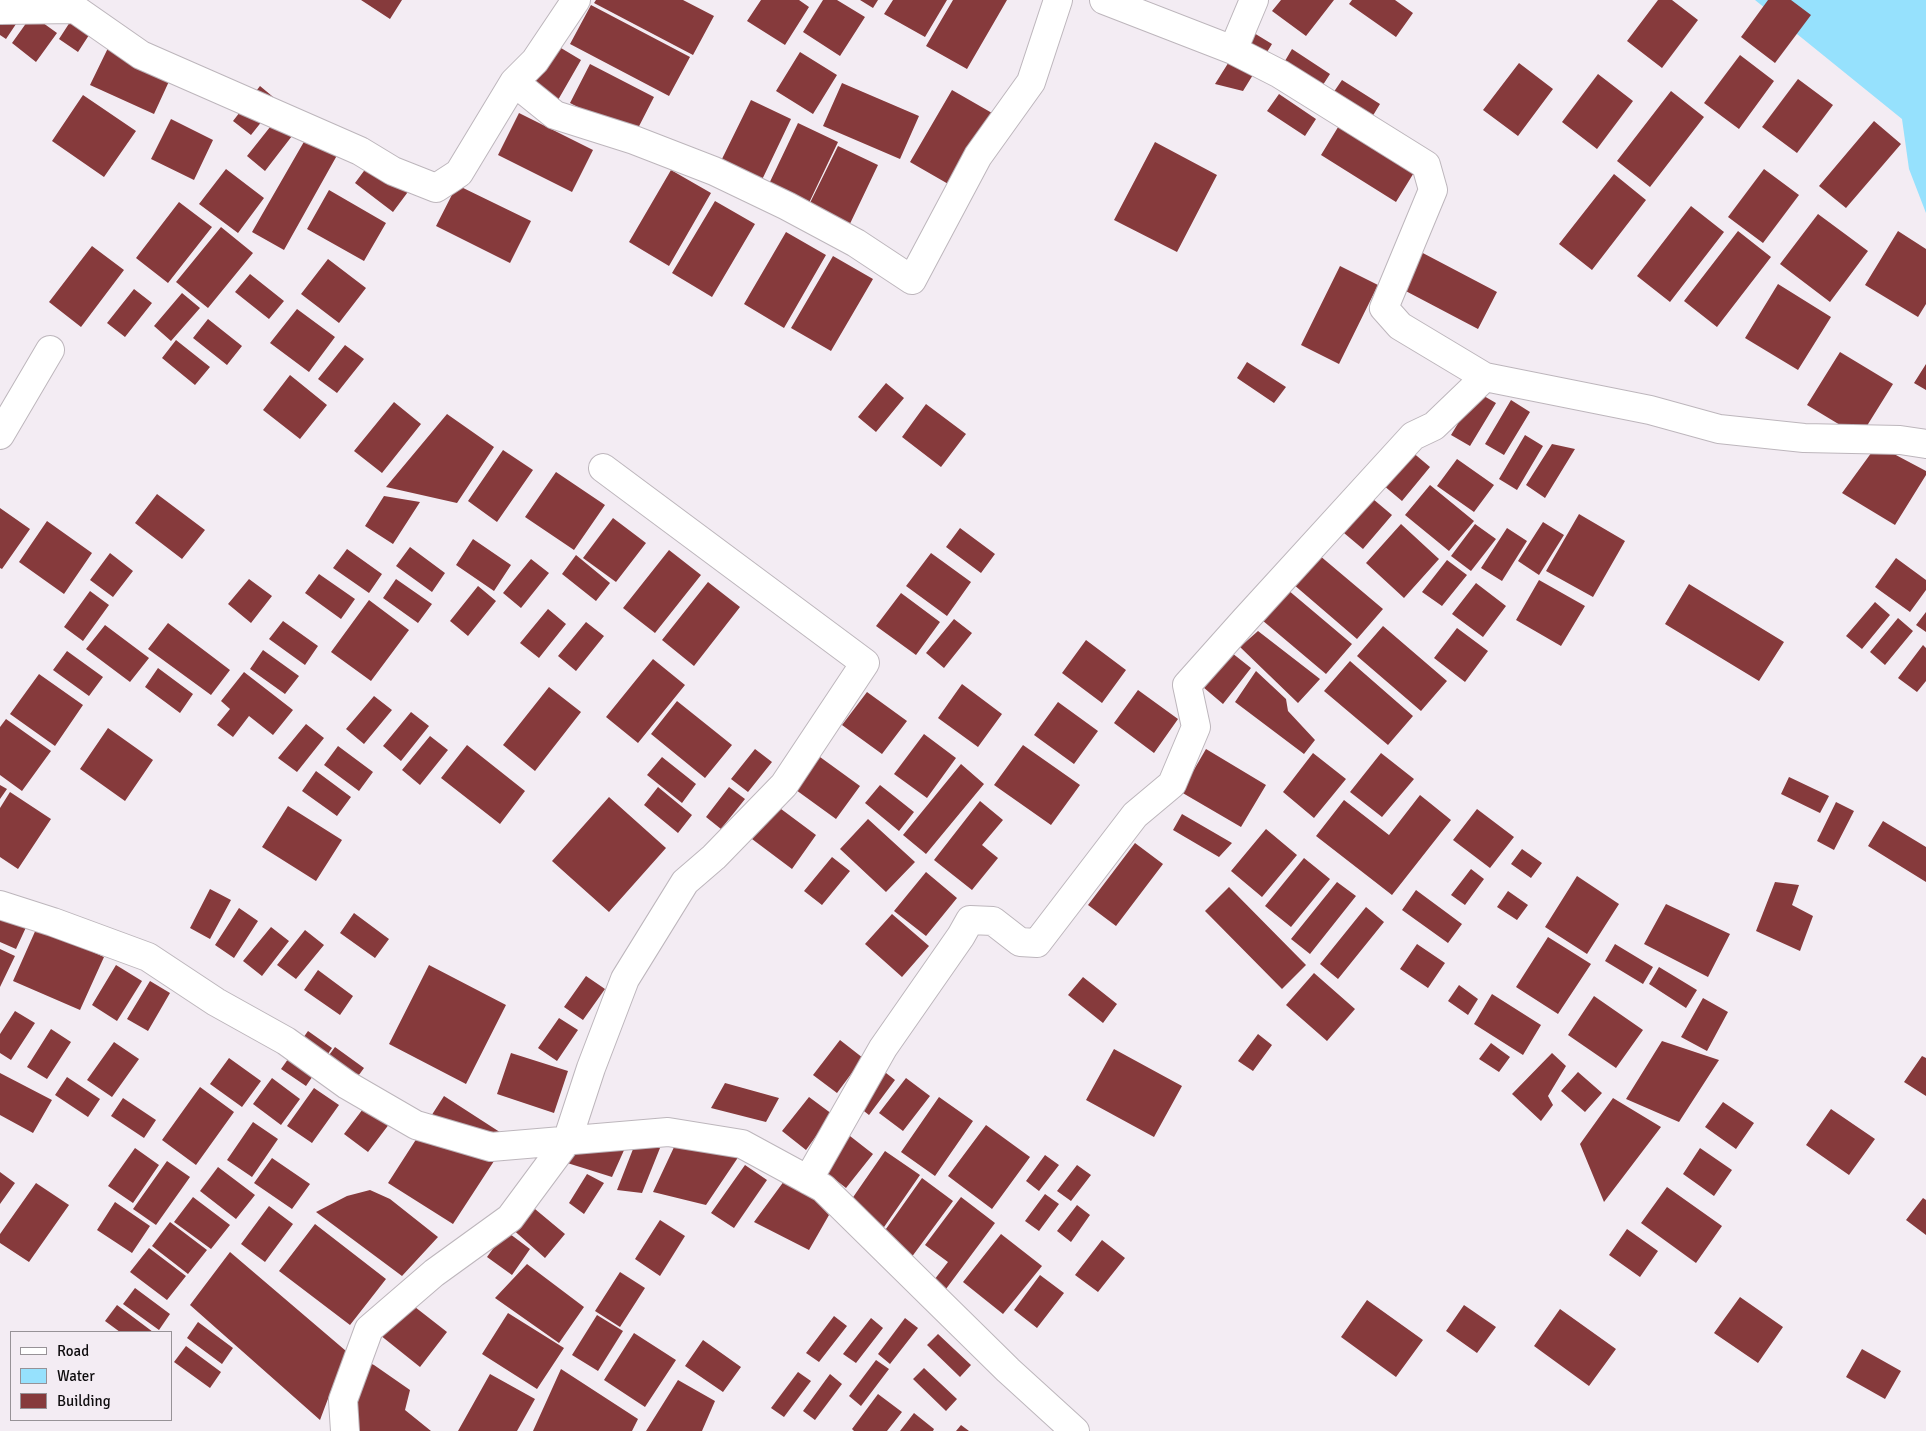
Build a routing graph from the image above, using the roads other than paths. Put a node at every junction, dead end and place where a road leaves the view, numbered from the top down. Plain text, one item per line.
1 (576, 0) edge
2 (1058, 0) edge
3 (1104, 0) edge
4 (1254, 0) edge
5 (0, 10) edge
6 (1232, 50) junction
7 (514, 82) junction
8 (50, 350) dead end
9 (1485, 377) junction
10 (0, 435) edge
11 (1926, 444) edge
12 (603, 468) dead end
13 (0, 905) edge
14 (567, 1141) junction
15 (808, 1180) junction
16 (345, 1431) edge
17 (1076, 1431) edge

1 - 7 street
2 - 7 street
3 - 6 street
4 - 6 street
5 - 7 street
6 - 9 street
8 - 10 street
9 - 11 street
9 - 15 street
12 - 14 street
13 - 14 street
14 - 15 street
14 - 16 street
15 - 17 street

